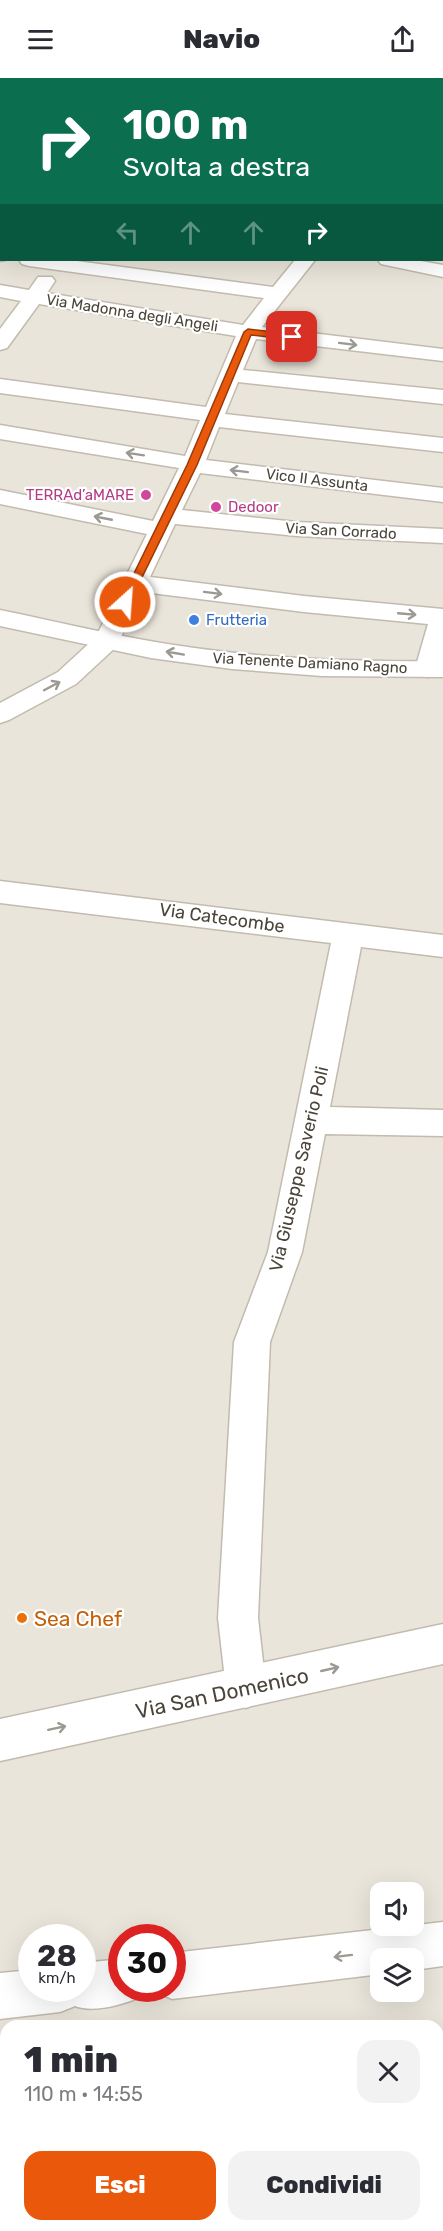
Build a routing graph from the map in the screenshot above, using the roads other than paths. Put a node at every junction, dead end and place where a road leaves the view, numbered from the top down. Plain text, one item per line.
1 (58, 261) edge
2 (305, 261) edge
3 (393, 261) edge
4 (443, 271) edge
5 (0, 291) edge
6 (278, 294) junction
7 (34, 298) junction
8 (248, 332) junction
9 (0, 344) edge
10 (443, 355) edge
11 (230, 375) junction
12 (0, 386) edge
13 (443, 397) edge
14 (211, 416) junction
15 (0, 432) edge
16 (443, 445) edge
17 (192, 465) junction
18 (443, 495) edge
19 (0, 497) edge
20 (164, 523) junction
21 (443, 536) edge
22 (134, 583) junction
23 (443, 617) edge
24 (0, 618) edge
25 (107, 641) junction
26 (436, 669) edge
27 (0, 714) edge
28 (0, 892) edge
29 (348, 935) junction
30 (443, 946) edge
31 (311, 1120) junction
32 (443, 1123) edge
33 (443, 1644) edge
34 (246, 1688) junction
35 (0, 1740) edge
36 (443, 1944) edge
37 (186, 1974) edge
38 (18, 1994) edge
39 (0, 1996) edge

1 - 6 street
1 - 7 street
2 - 6 street
3 - 4 street
5 - 7 street, Via Madonna degli Angeli
6 - 8 street
7 - 8 street, Via Madonna degli Angeli
7 - 9 street
8 -> 10 street, Via Madonna degli Angeli
8 - 11 street
11 - 13 street
11 - 14 street
12 - 14 street
14 - 16 street
14 - 17 street
17 -> 15 street, Vico II Assunta
18 -> 17 street, Vico II Assunta
17 - 20 street
20 -> 19 street, Via San Corrado
20 - 21 street, Via San Corrado
20 - 22 street
22 -> 23 street
22 - 25 street
23 - 26 street
24 - 25 street, Via Tenente Damiano Ragno
26 -> 25 street, Via Tenente Damiano Ragno
27 -> 25 street
28 - 29 street, Via Catecombe
29 - 30 street, Via Catecombe
29 - 31 street, Via Giuseppe Saverio Poli
31 - 32 street
31 - 34 street, Via Giuseppe Saverio Poli
34 -> 33 street, Via San Domenico
35 -> 34 street, Via San Domenico
36 -> 37 street
38 - 39 street

